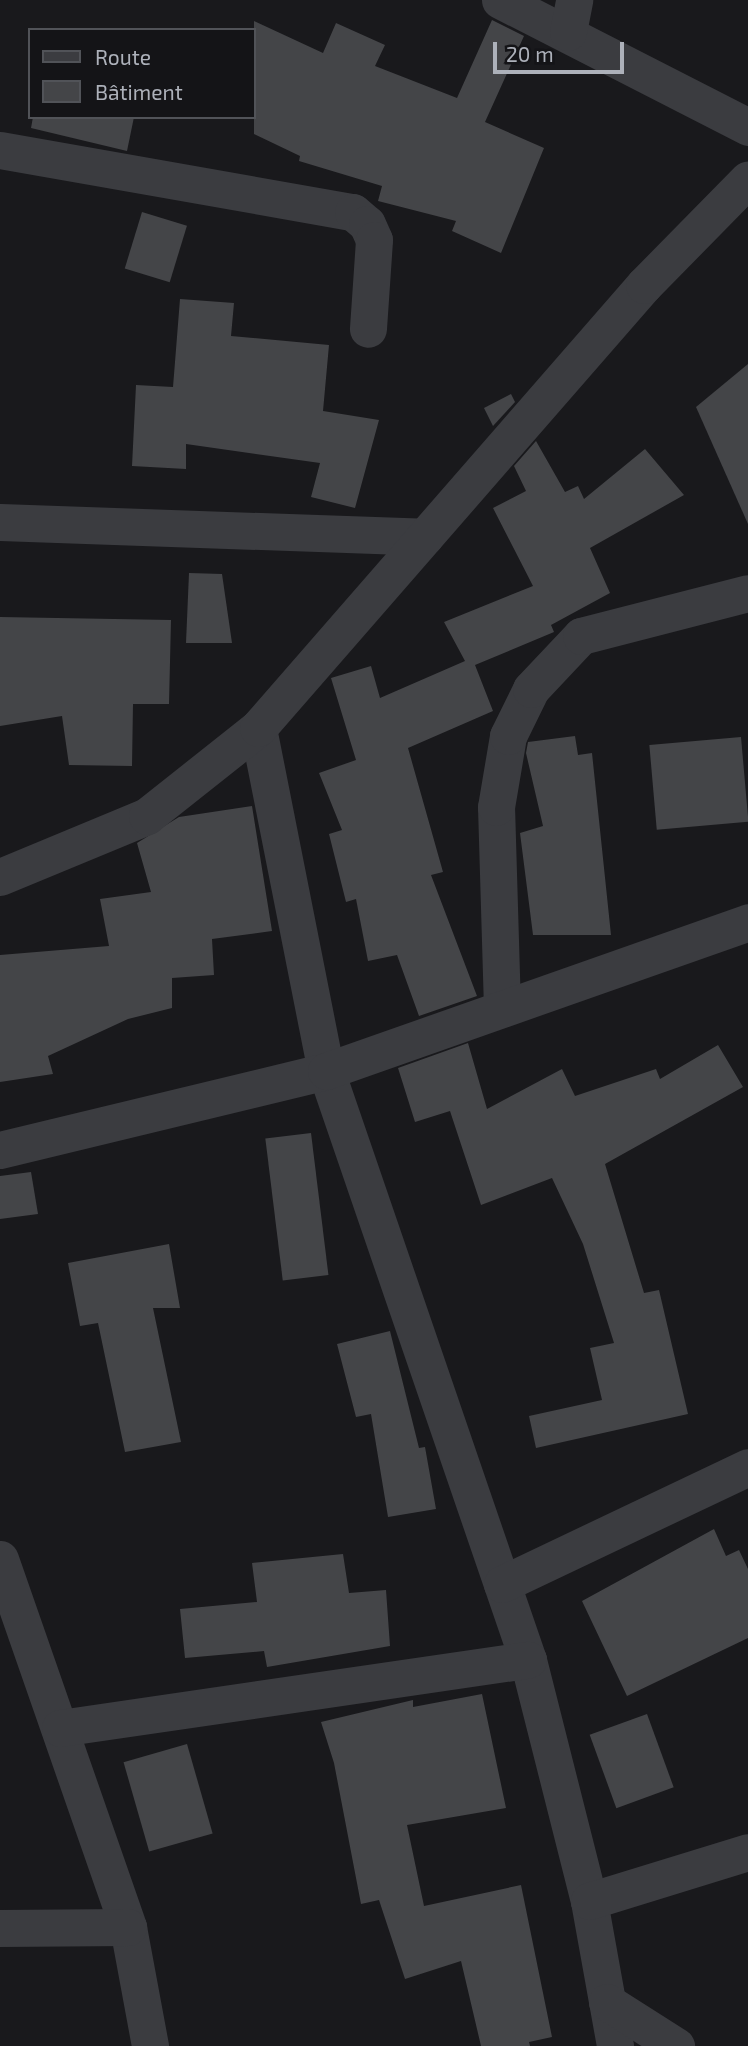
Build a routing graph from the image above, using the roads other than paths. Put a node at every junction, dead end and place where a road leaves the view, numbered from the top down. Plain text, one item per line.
1 (500, 0) edge
2 (571, 16) edge
3 (748, 127) edge
4 (0, 150) edge
5 (748, 179) edge
6 (368, 329) dead end
7 (0, 522) edge
8 (425, 537) junction
9 (748, 593) edge
10 (258, 729) junction
11 (0, 877) edge
12 (748, 922) edge
13 (502, 1007) junction
14 (327, 1071) junction
15 (0, 1150) edge
16 (748, 1466) edge
17 (0, 1559) edge
18 (502, 1584) junction
19 (528, 1660) junction
20 (60, 1728) junction
21 (748, 1852) edge
22 (589, 1901) junction
23 (128, 1927) junction
24 (0, 1928) edge
25 (607, 2003) junction
26 (150, 2046) edge
27 (615, 2046) edge
28 (676, 2046) edge

1 - 2 street
2 - 3 street
4 - 6 street
5 - 8 street
7 - 8 street
8 - 10 street
9 - 13 street
10 - 11 street
10 - 14 street
12 - 13 street
13 - 14 street
14 - 15 street
14 - 18 street
16 - 18 street
17 - 20 street
18 - 19 street
19 - 20 street
19 - 22 street
20 - 23 street
21 - 22 street
22 - 25 street
23 - 24 street
23 - 26 street
25 - 27 street
25 - 28 street

